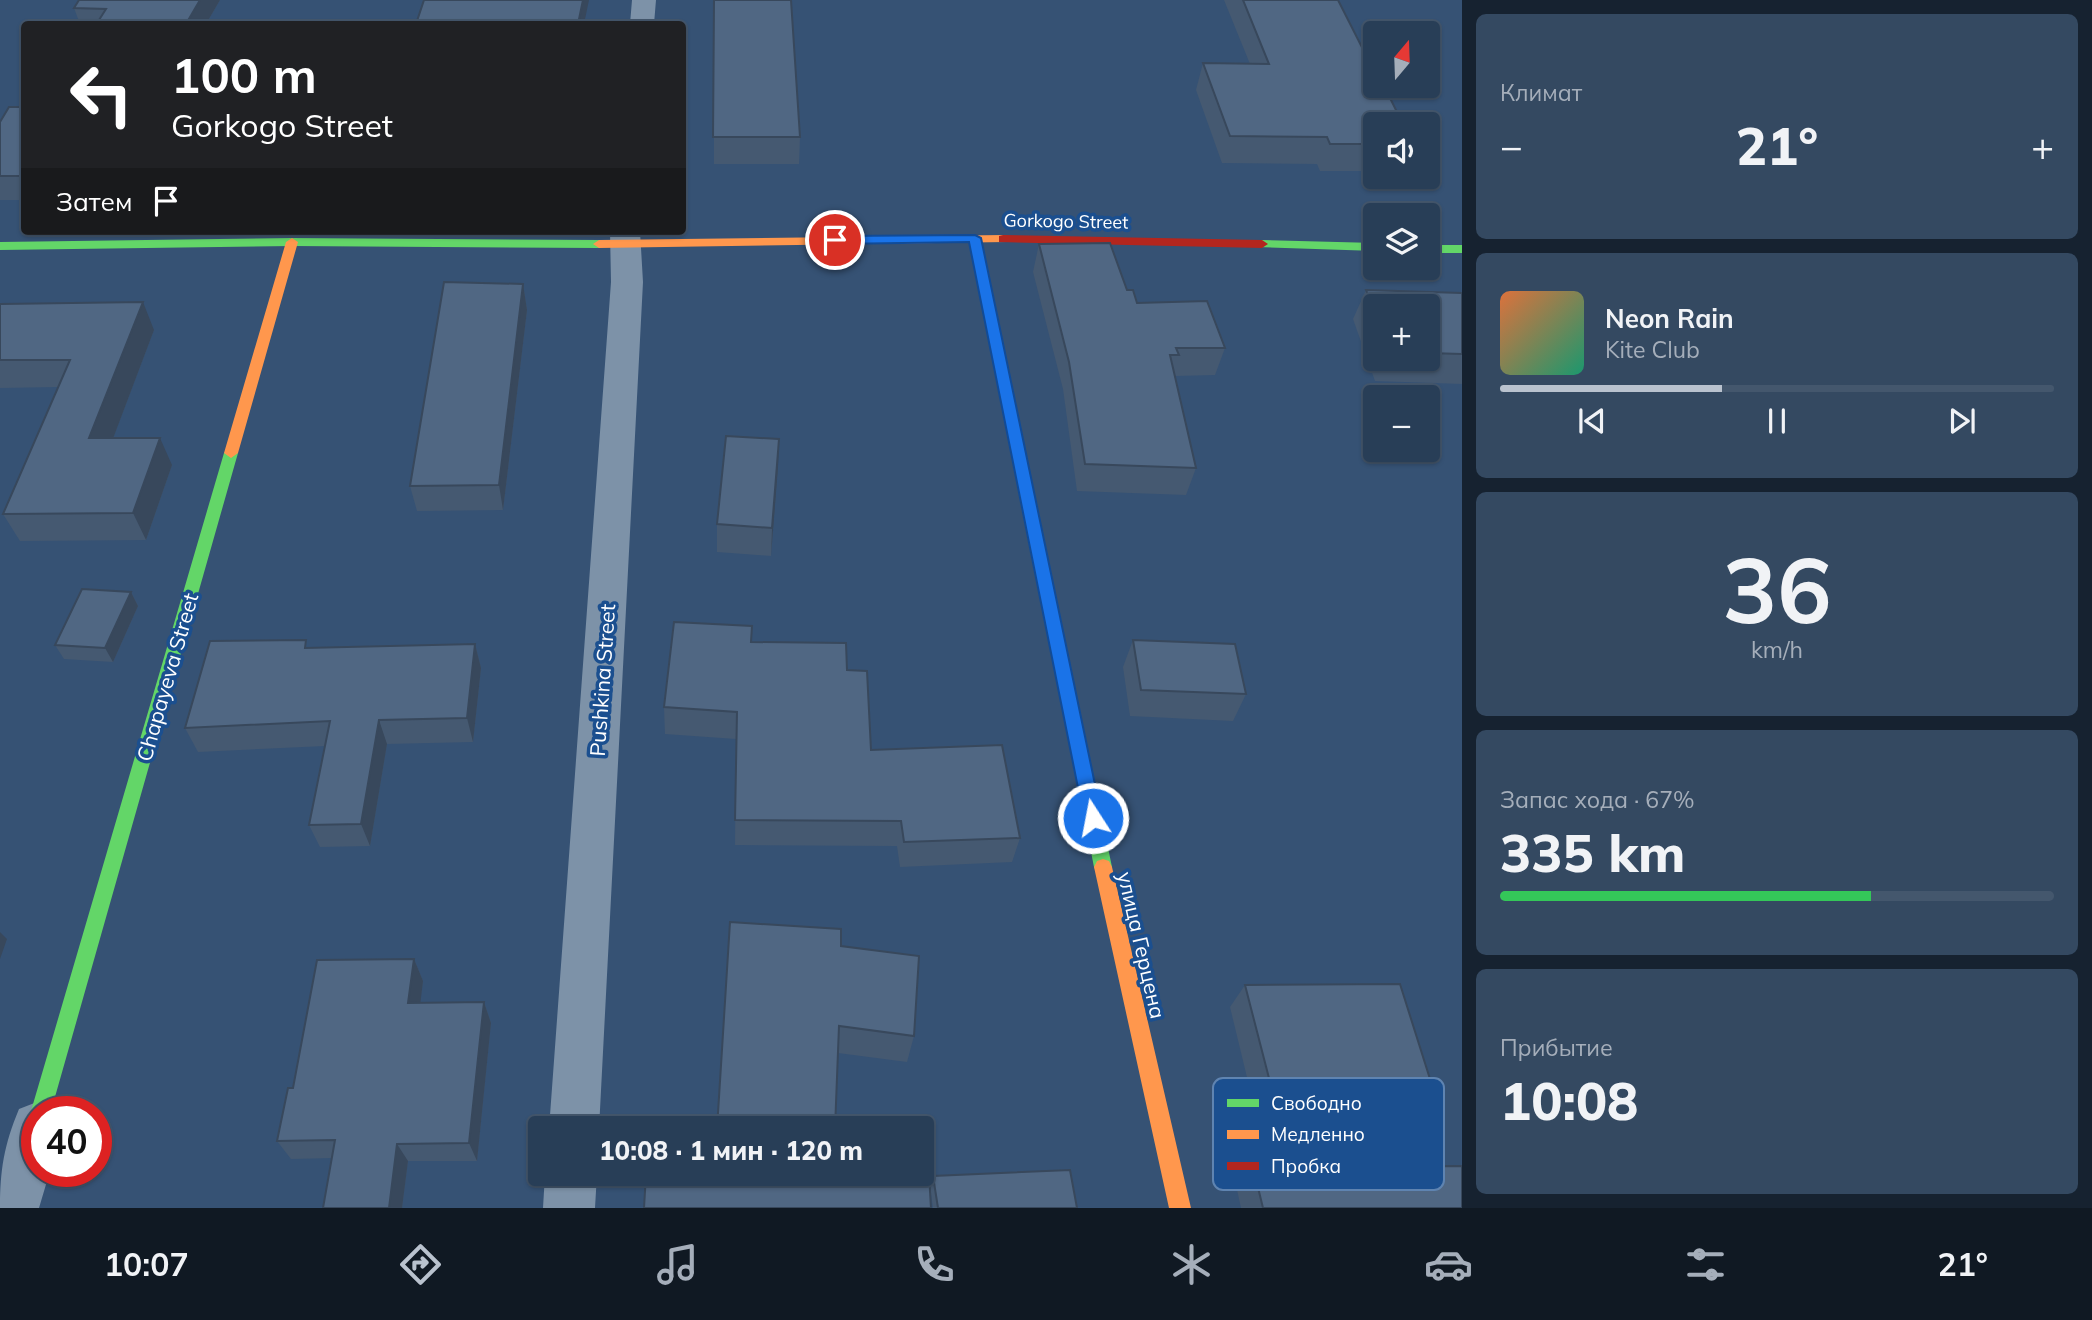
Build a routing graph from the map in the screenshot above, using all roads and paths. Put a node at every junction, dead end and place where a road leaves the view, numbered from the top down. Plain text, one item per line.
1 (644, 0) edge
2 (642, 21) edge
3 (625, 237) edge
4 (975, 238) junction
5 (292, 243) junction
6 (0, 246) edge
7 (1363, 247) edge
8 (1440, 249) edge
9 (1462, 249) edge
10 (45, 1096) edge
11 (575, 1116) edge
12 (21, 1181) edge
13 (570, 1186) edge
14 (13, 1208) edge
15 (569, 1208) edge
16 (1180, 1208) edge

1 - 2 street
3 - 4 street, Gorkogo Street
3 - 5 street, Gorkogo Street
3 - 11 street, Pushkina Street
4 - 7 street, Gorkogo Street
4 - 16 street, улица Герцена
5 - 6 street, Gorkogo Street
5 - 10 street, Chapayeva Street
8 - 9 street
12 - 14 street
13 - 15 street

